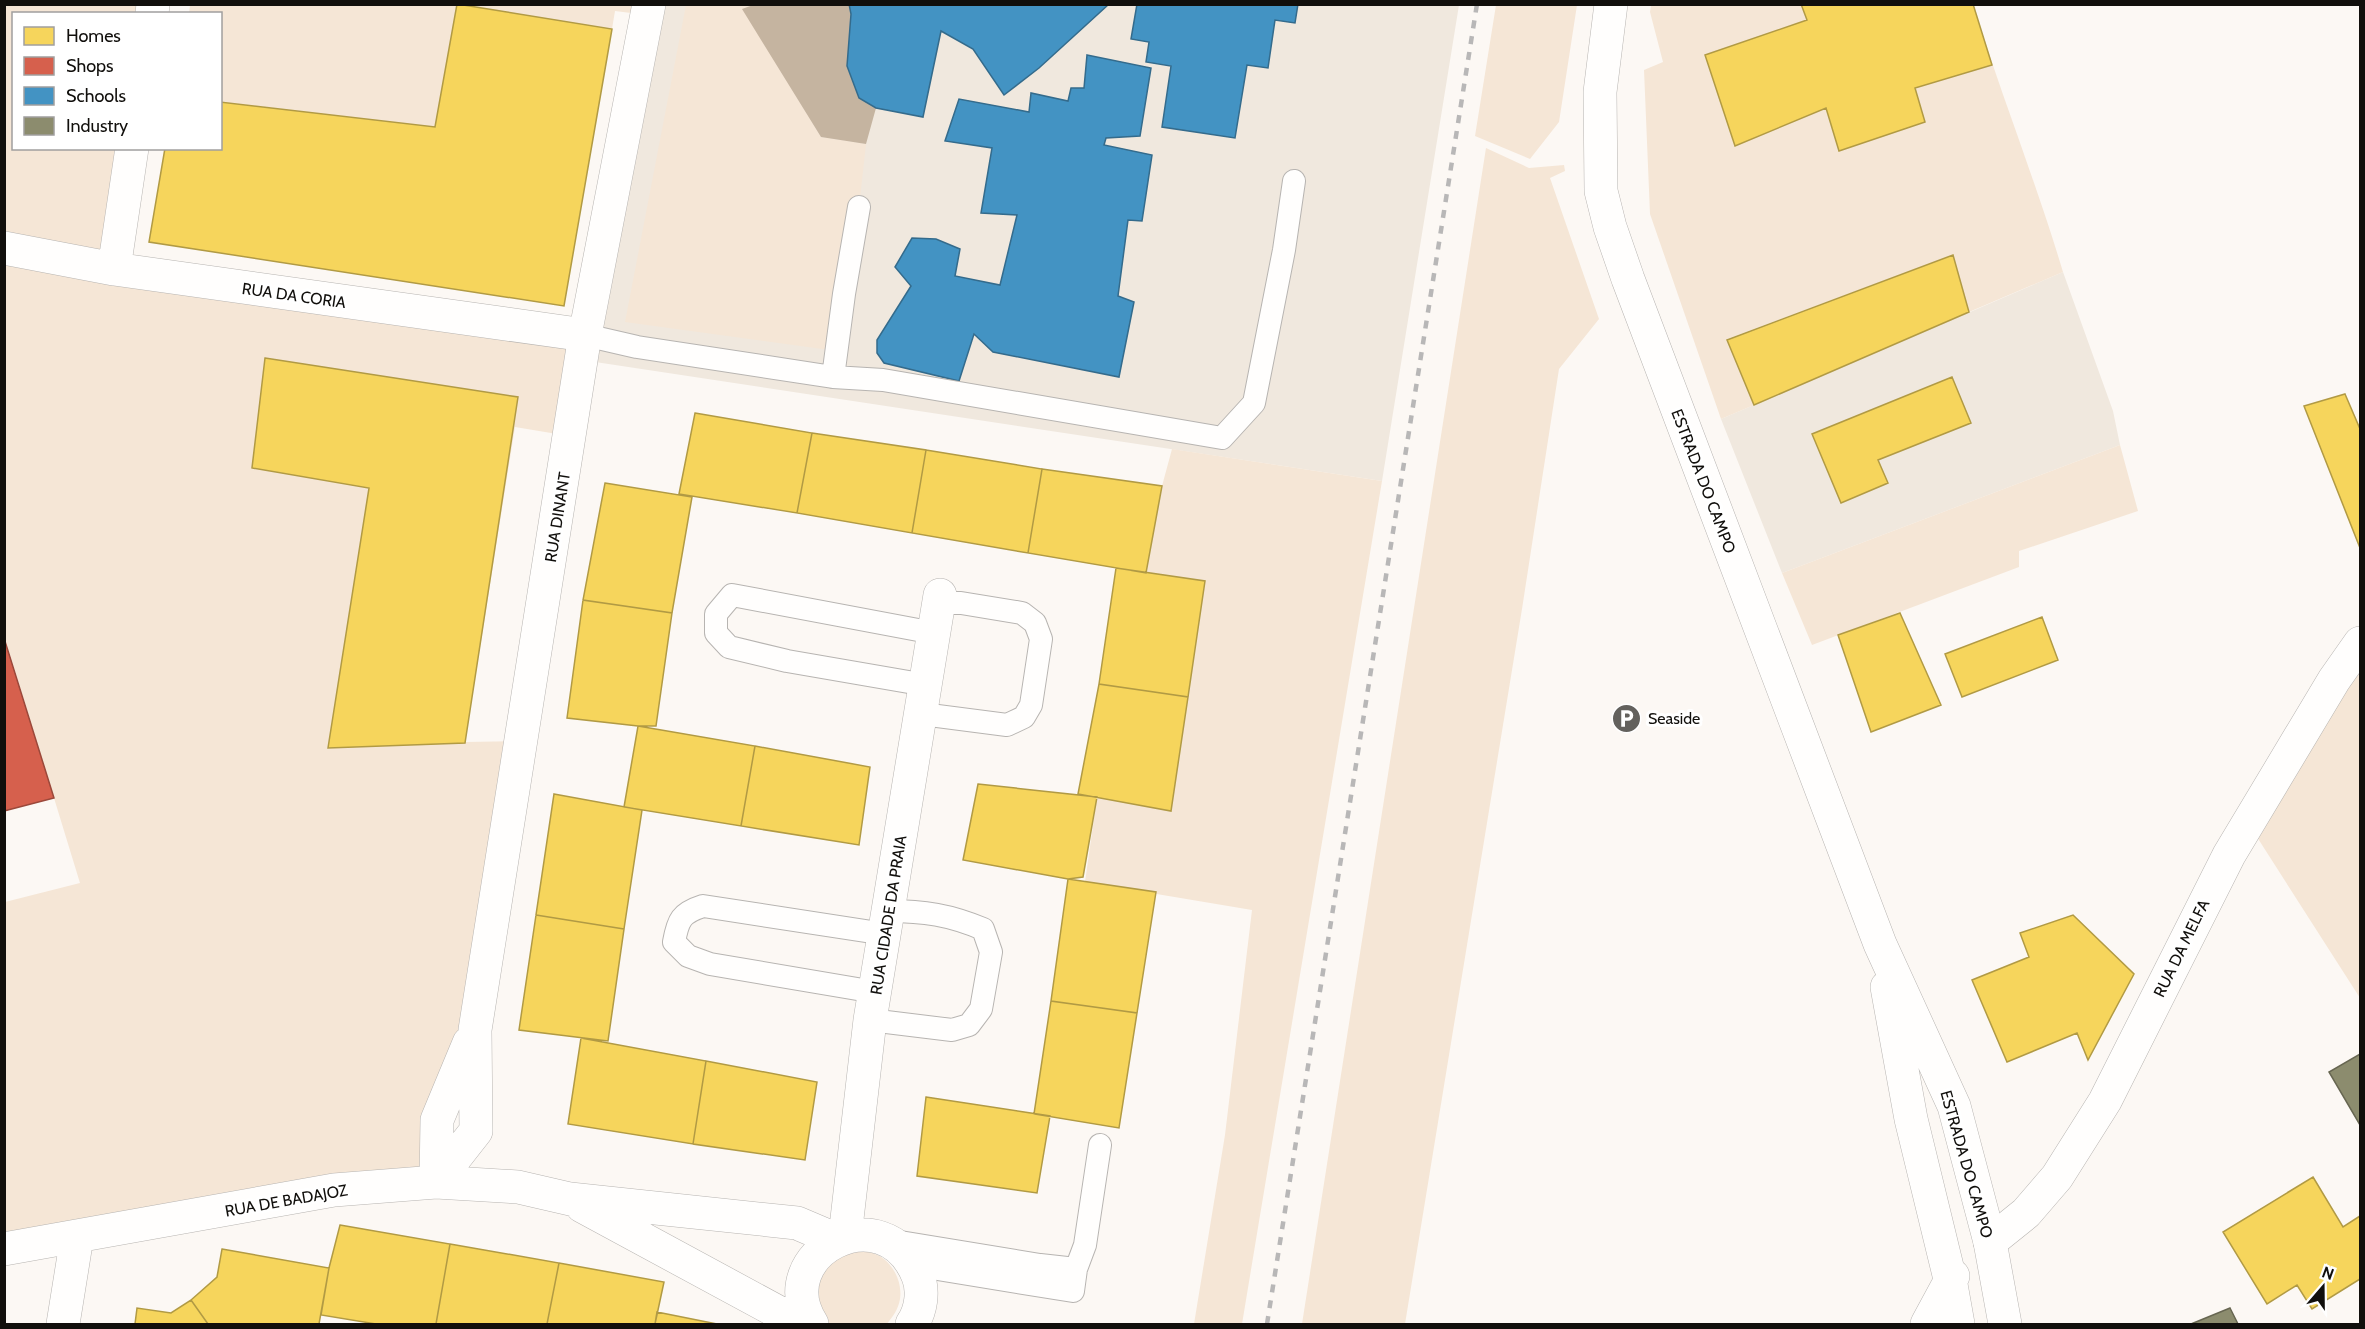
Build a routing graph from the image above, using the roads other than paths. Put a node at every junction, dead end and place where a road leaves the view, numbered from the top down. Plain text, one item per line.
1 (649, 4) edge
2 (1611, 4) edge
3 (132, 150) edge
4 (1294, 181) dead end
5 (860, 207) dead end
6 (4, 248) edge
7 (114, 270) junction
8 (585, 335) junction
9 (833, 377) junction
10 (938, 610) junction
11 (2361, 643) edge
12 (924, 699) junction
13 (886, 923) junction
14 (1880, 944) junction
15 (873, 1006) junction
16 (1100, 1145) dead end
17 (436, 1182) junction
18 (570, 1199) junction
19 (77, 1237) junction
20 (841, 1238) junction
21 (887, 1240) junction
22 (1990, 1242) junction
23 (4, 1248) edge
24 (913, 1265) junction
25 (1076, 1269) junction
26 (1950, 1278) junction
27 (914, 1323) edge
28 (63, 1324) edge
29 (800, 1324) edge
30 (812, 1324) edge
31 (1927, 1324) edge
32 (1958, 1324) edge
33 (2005, 1324) edge

1 - 8 street, RUA DINANT
2 - 14 street, ESTRADA DO CAMPO
3 - 7 street
4 - 9 lane
5 - 9 lane
6 - 7 street, RUA DA CORIA
7 - 8 street, RUA DA CORIA
8 - 9 lane
8 - 17 street, RUA DINANT
10 - 12 street, RUA CIDADE DA PRAIA
10 - 12 lane
10 - 12 lane
11 - 22 street, RUA DA MELFA
12 - 13 street, RUA CIDADE DA PRAIA
13 - 15 street, RUA CIDADE DA PRAIA
13 - 15 lane
13 - 15 lane
14 - 22 street, ESTRADA DO CAMPO
14 - 26 street, ESTRADA DO CAMPO
15 - 20 street, RUA CIDADE DA PRAIA
16 - 25 lane
17 - 18 street, RUA DE BADAJOZ
17 - 19 street, RUA DE BADAJOZ
18 - 20 street
18 - 29 street
19 - 23 street, RUA DE BADAJOZ
19 - 28 street
20 - 21 street
20 - 30 street
21 - 24 street
21 - 25 lane
22 - 26 street, RUA DA MELFA
22 - 33 street, ESTRADA DO CAMPO
24 - 25 lane
24 - 27 street
26 - 31 street
26 - 32 street, ESTRADA DO CAMPO

